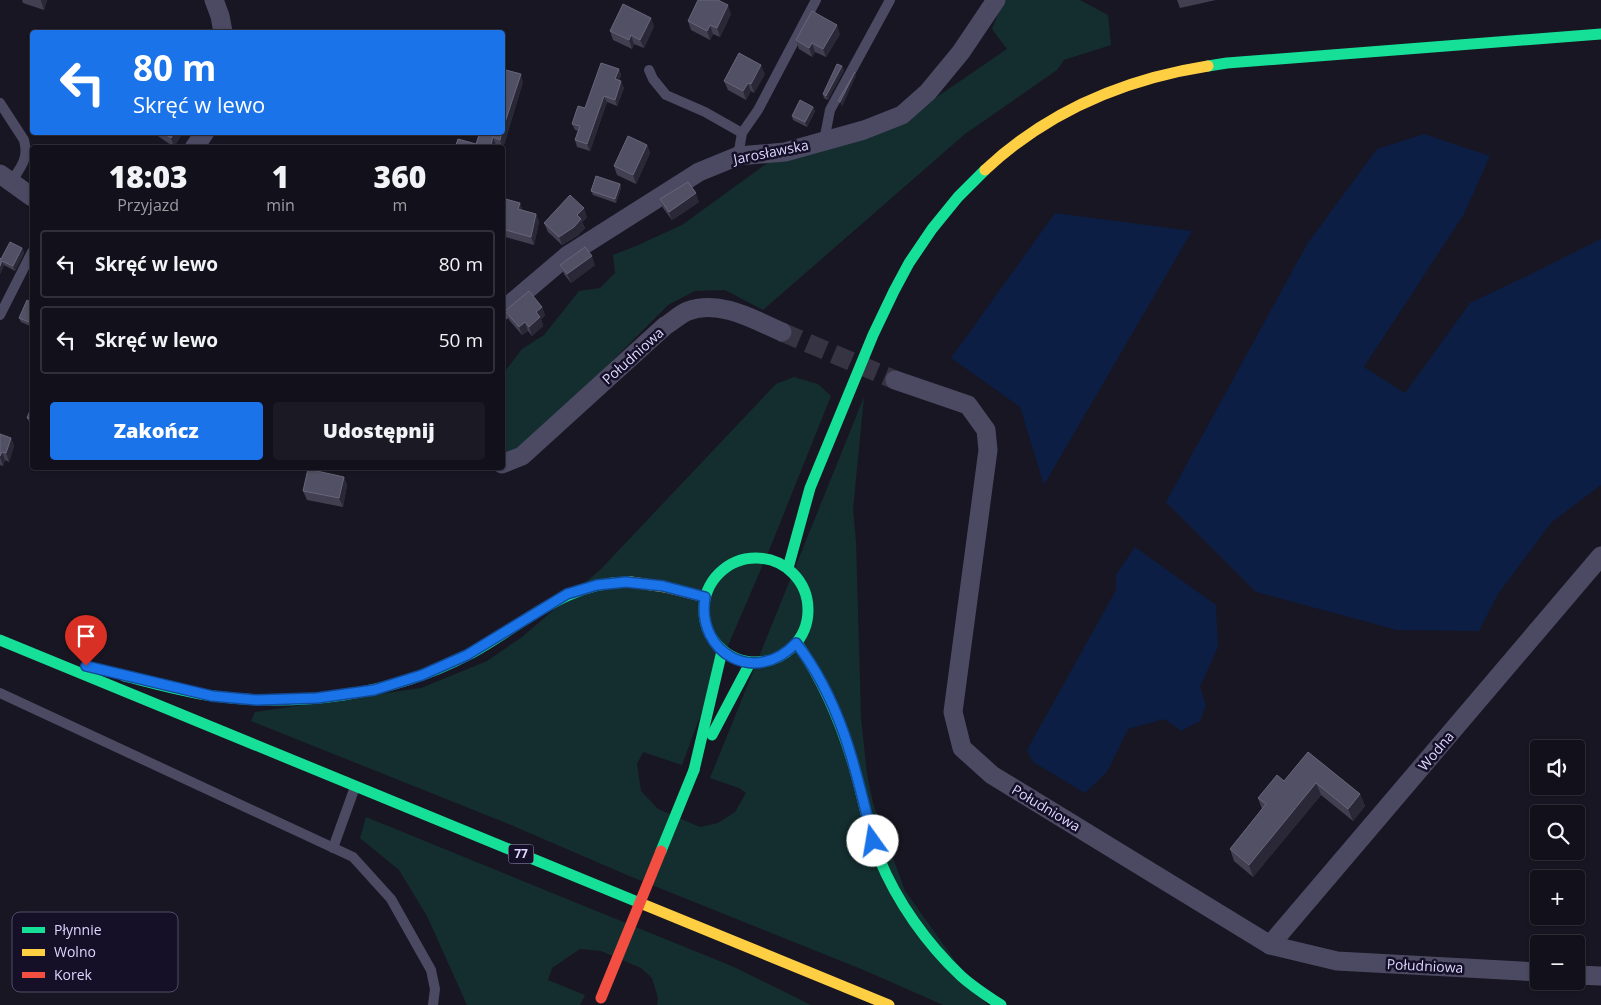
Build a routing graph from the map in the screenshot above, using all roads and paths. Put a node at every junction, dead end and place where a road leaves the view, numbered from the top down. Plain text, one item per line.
1 (214, 0) edge
2 (816, 0) edge
3 (890, 0) edge
4 (996, 0) edge
5 (222, 30) edge
6 (1601, 34) edge
7 (649, 70) dead end
8 (0, 103) edge
9 (742, 133) junction
10 (824, 141) junction
11 (738, 156) junction
12 (5, 178) edge
13 (30, 196) edge
14 (30, 256) edge
15 (505, 308) edge
16 (0, 315) edge
17 (782, 332) tunnel mouth
18 (895, 380) tunnel mouth
19 (505, 463) edge
20 (809, 490) junction
21 (789, 520) dead end
22 (1601, 556) edge
23 (788, 568) junction
24 (705, 597) junction
25 (0, 640) edge
26 (796, 643) junction
27 (722, 651) junction
28 (29, 652) junction
29 (750, 663) junction
30 (0, 693) edge
31 (694, 770) junction
32 (355, 786) junction
33 (334, 848) junction
34 (1270, 945) junction
35 (789, 964) junction
36 (1530, 972) edge
37 (1585, 975) edge
38 (1601, 976) edge
39 (818, 987) dead end
40 (599, 1002) edge
41 (433, 1005) edge
42 (889, 1005) edge
43 (1002, 1005) edge

1 - 5 street
2 - 9 lane
3 - 10 lane
4 - 10 street, Jarosławska
6 - 20 main road
7 - 9 lane
8 - 12 lane
9 - 11 lane
10 - 11 street, Jarosławska
11 - 15 street, Jarosławska
12 - 13 street
14 - 16 lane
17 - 19 street, Południowa
18 - 34 street, Południowa
20 - 21 main road
20 - 23 main road
22 - 34 street, Wodna
23 - 24 main road
23 - 26 main road
24 - 27 main road
24 - 28 main road
25 - 28 main road, 77
26 - 29 main road
26 - 43 main road
27 - 29 main road
27 - 31 main road
28 - 32 main road, 77
29 - 31 main road
30 - 33 lane
31 - 40 main road, bridge
32 - 33 lane
32 - 35 main road, 77
33 - 41 lane
34 - 36 street, Południowa
35 - 39 main road
35 - 42 main road, 77
37 - 38 street

